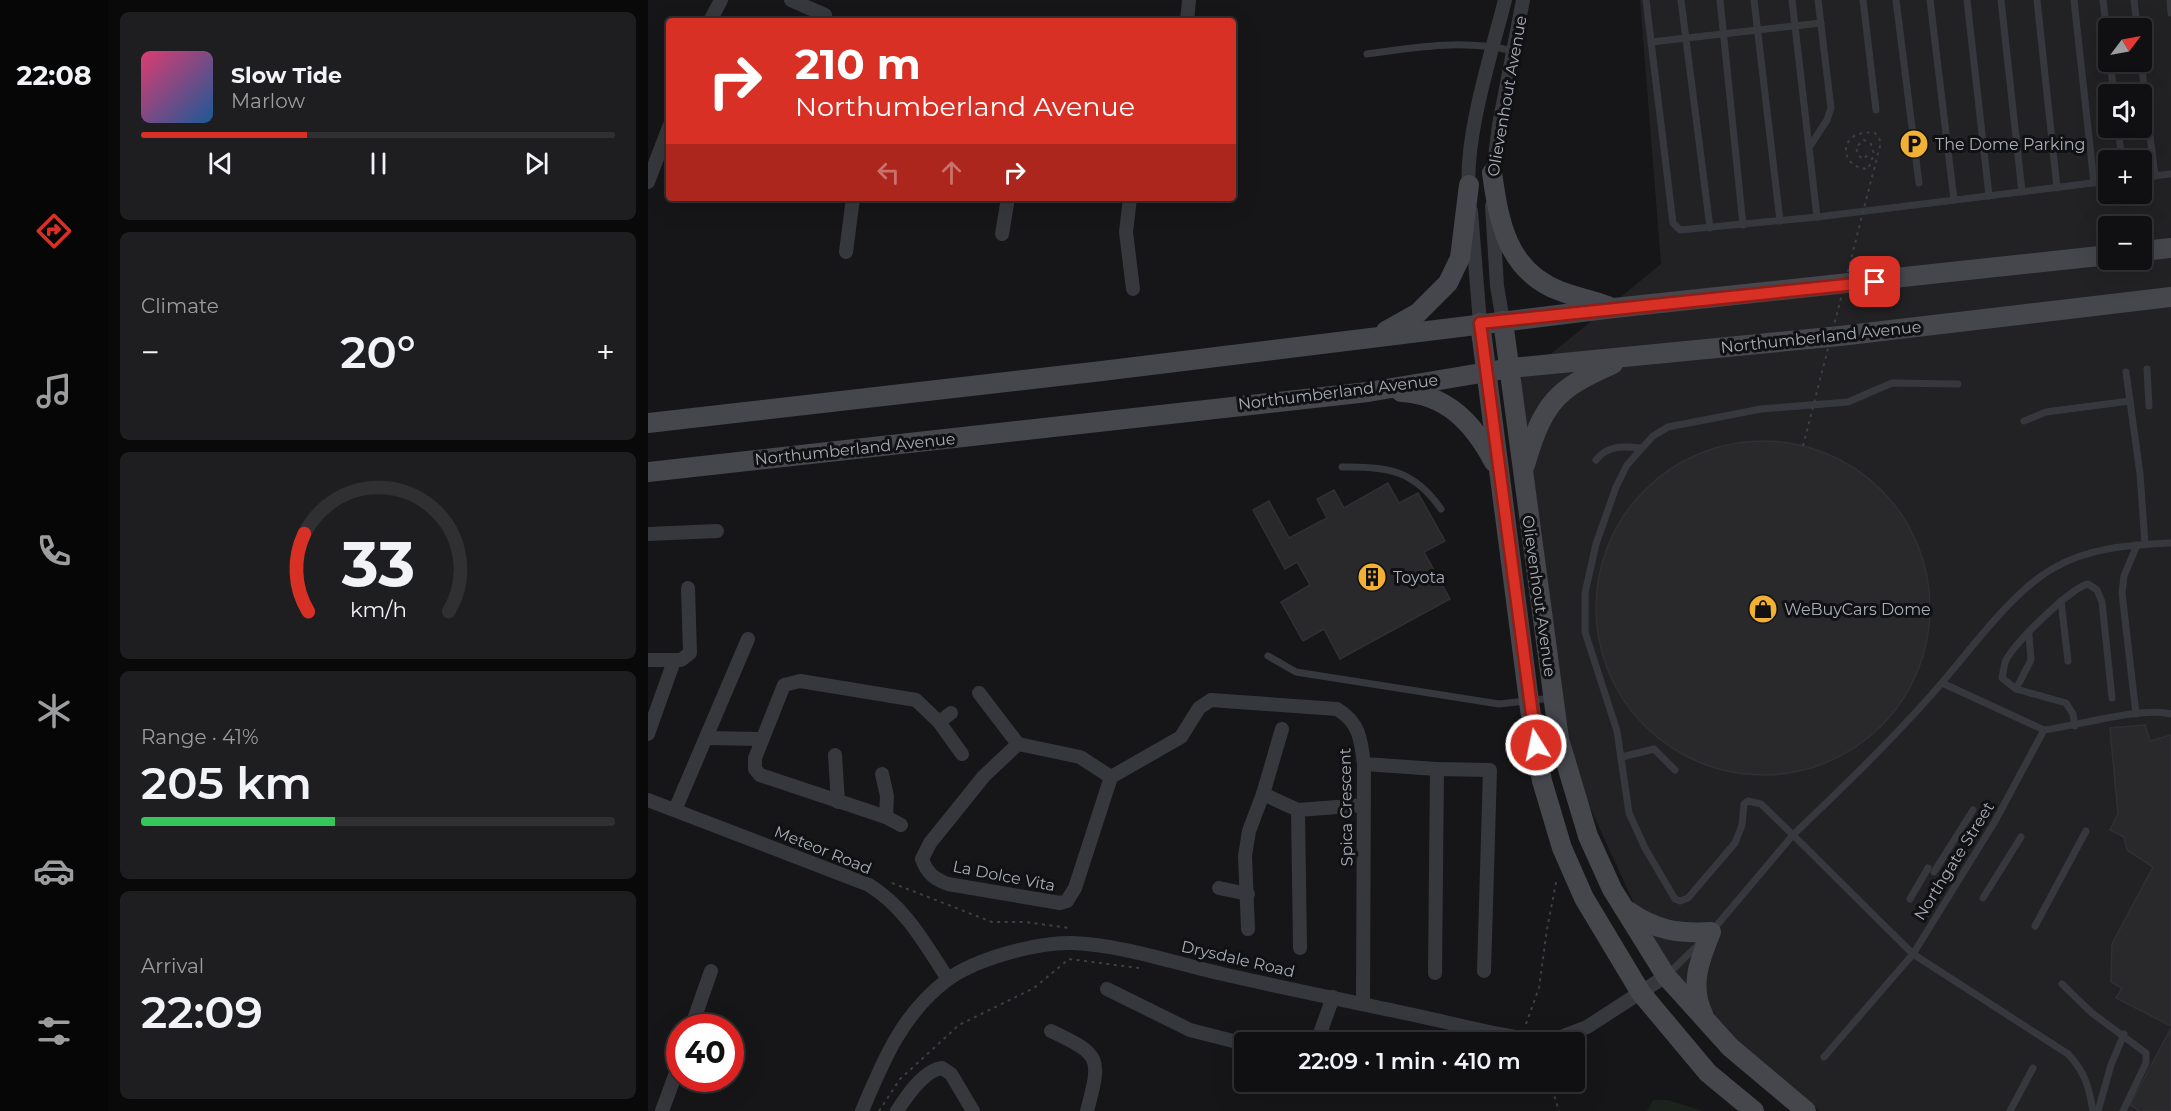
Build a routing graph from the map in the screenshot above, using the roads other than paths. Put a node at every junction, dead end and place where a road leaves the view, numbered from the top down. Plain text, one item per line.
1 (721, 0) edge
2 (791, 0) edge
3 (1189, 0) edge
4 (1505, 0) edge
5 (1523, 0) edge
6 (1646, 0) edge
7 (1681, 0) edge
8 (1720, 0) edge
9 (1754, 0) edge
10 (1792, 0) edge
11 (1818, 0) edge
12 (1863, 0) edge
13 (1896, 0) edge
14 (1930, 0) edge
15 (1967, 0) edge
16 (2001, 0) edge
17 (2037, 0) edge
18 (2074, 0) edge
19 (2103, 0) edge
20 (2134, 0) edge
21 (2170, 0) edge
22 (2171, 13) edge
23 (825, 15) dead end
24 (712, 18) edge
25 (1187, 18) edge
26 (2105, 18) edge
27 (2136, 18) edge
28 (1821, 23) junction
29 (1795, 27) junction
30 (1758, 30) junction
31 (1724, 34) junction
32 (1686, 38) junction
33 (1651, 42) junction
34 (1493, 46) junction
35 (1515, 51) junction
36 (1367, 54) dead end
37 (2142, 72) edge
38 (1876, 110) dead end
39 (666, 135) edge
40 (1809, 147) junction
41 (1492, 173) junction
42 (2171, 174) edge
43 (2152, 176) edge
44 (2155, 176) junction
45 (648, 182) edge
46 (2098, 182) edge
47 (1919, 183) dead end
48 (2094, 183) junction
49 (1469, 185) junction
50 (2057, 188) junction
51 (2022, 192) junction
52 (1989, 196) junction
53 (1954, 200) junction
54 (853, 201) edge
55 (1008, 201) edge
56 (1130, 201) edge
57 (1817, 218) junction
58 (1780, 221) junction
59 (1743, 225) junction
60 (1710, 228) junction
61 (1002, 234) dead end
62 (2171, 248) edge
63 (2152, 250) edge
64 (846, 252) dead end
65 (2098, 256) edge
66 (1133, 289) dead end
67 (2171, 297) edge
68 (1614, 308) junction
69 (1503, 321) junction
70 (1480, 323) junction
71 (1378, 336) junction
72 (1629, 357) junction
73 (1510, 368) junction
74 (2147, 369) dead end
75 (1487, 371) junction
76 (2126, 372) dead end
77 (1958, 384) dead end
78 (1368, 392) junction
79 (2130, 401) junction
80 (2149, 406) dead end
81 (2024, 421) dead end
82 (648, 423) edge
83 (1640, 448) junction
84 (1596, 460) dead end
85 (1342, 467) dead end
86 (648, 472) edge
87 (1523, 472) junction
88 (1501, 476) junction
89 (1442, 509) dead end
90 (717, 531) dead end
91 (648, 534) edge
92 (2171, 543) edge
93 (2141, 545) junction
94 (688, 588) dead end
95 (2061, 601) junction
96 (2029, 635) junction
97 (748, 639) dead end
98 (1268, 656) dead end
99 (648, 660) edge
100 (674, 661) junction
101 (2068, 661) dead end
102 (1942, 683) junction
103 (2016, 689) junction
104 (979, 693) dead end
105 (1553, 698) junction
106 (2112, 698) dead end
107 (1528, 699) junction
108 (951, 713) dead end
109 (2136, 714) junction
110 (2171, 714) edge
111 (939, 722) junction
112 (2075, 726) junction
113 (1282, 729) dead end
114 (2044, 730) junction
115 (648, 734) edge
116 (706, 738) junction
117 (761, 739) junction
118 (1018, 744) junction
119 (962, 754) dead end
120 (835, 755) dead end
121 (1622, 757) junction
122 (1364, 764) junction
123 (1437, 769) junction
124 (1675, 770) dead end
125 (882, 774) dead end
126 (1111, 777) junction
127 (1263, 794) junction
128 (648, 800) edge
129 (838, 802) junction
130 (1364, 805) junction
131 (675, 810) junction
132 (1298, 810) junction
133 (1973, 810) dead end
134 (886, 817) junction
135 (901, 825) dead end
136 (2086, 831) dead end
137 (1792, 835) junction
138 (2021, 837) dead end
139 (1218, 888) dead end
140 (1248, 894) junction
141 (1983, 898) dead end
142 (1910, 899) dead end
143 (1624, 908) junction
144 (2035, 926) dead end
145 (1248, 929) dead end
146 (1711, 932) junction
147 (1300, 948) dead end
148 (1912, 954) junction
149 (711, 971) dead end
150 (1484, 971) dead end
151 (1435, 973) dead end
152 (1666, 976) junction
153 (948, 979) junction
154 (2062, 984) dead end
155 (1107, 989) dead end
156 (1641, 993) junction
157 (1333, 997) junction
158 (1363, 1004) junction
159 (696, 1014) edge
160 (1707, 1022) junction
161 (1051, 1031) dead end
162 (1321, 1032) edge
163 (2124, 1034) junction
164 (1234, 1041) edge
165 (1824, 1057) dead end
166 (2033, 1068) dead end
167 (670, 1092) edge
168 (663, 1111) edge
169 (862, 1111) edge
170 (897, 1111) edge
171 (974, 1111) edge
172 (1087, 1111) edge
173 (1754, 1111) edge
174 (1806, 1111) edge
175 (2010, 1111) edge
176 (2093, 1111) edge
177 (2098, 1111) edge
178 (2123, 1111) edge

1 - 24 street
2 - 23 street
3 - 25 street
4 - 34 street, Olievenhout Avenue
5 - 35 street, Olievenhout Avenue
6 - 33 lane
7 - 32 lane
8 - 31 lane
9 - 30 lane
10 - 29 lane
11 - 28 lane
12 - 38 lane
13 - 47 lane
14 - 53 lane
15 - 52 lane
16 - 51 lane
17 - 50 lane
18 - 48 lane
19 - 26 lane
20 - 27 lane
21 - 22 lane
28 - 29 lane
28 - 40 lane
29 - 30 lane
29 - 40 lane
30 - 31 lane
30 - 58 lane
31 - 32 lane
31 - 59 lane
32 - 33 lane
32 - 60 lane
33 - 60 lane
34 - 35 lane
34 - 36 lane
34 - 49 street, Olievenhout Avenue
35 - 41 street, Olievenhout Avenue
37 - 44 lane
39 - 45 street
40 - 57 lane
41 - 68 main road
41 - 69 street, Olievenhout Avenue
42 - 44 lane
43 - 44 lane
46 - 48 lane
48 - 50 lane
49 - 70 street, Olievenhout Avenue
49 - 71 main road
50 - 51 lane
51 - 52 lane
52 - 53 lane
53 - 57 lane
54 - 64 street
55 - 61 street
56 - 66 street
57 - 58 lane
58 - 59 lane
59 - 60 lane
62 - 63 main road
65 - 68 main road
67 - 72 main road, Northumberland Avenue
68 - 69 main road
69 - 70 main road
69 - 73 main road, Olievenhout Avenue
70 - 71 main road
70 - 75 main road, Olievenhout Avenue
71 - 82 main road
72 - 73 main road, Northumberland Avenue
72 - 87 main road
73 - 75 main road, Northumberland Avenue
73 - 87 main road, Olievenhout Avenue
74 - 80 lane
75 - 78 main road, Northumberland Avenue
75 - 88 main road, Olievenhout Avenue
76 - 79 lane
77 - 83 lane
78 - 86 main road, Northumberland Avenue
78 - 88 main road
79 - 81 lane
79 - 93 lane
83 - 84 lane
83 - 121 lane
85 - 89 lane
87 - 105 main road, Olievenhout Avenue
88 - 107 main road, Olievenhout Avenue
90 - 91 street
92 - 93 lane
93 - 102 lane
93 - 109 lane
94 - 100 street
95 - 96 lane
95 - 101 lane
95 - 106 lane
96 - 103 lane
96 - 103 lane
97 - 116 street
98 - 107 lane
99 - 100 street
100 - 115 street
102 - 114 lane
102 - 137 lane
103 - 112 lane
104 - 118 street
105 - 107 lane
105 - 143 main road, Olievenhout Avenue
107 - 156 main road, Olievenhout Avenue
108 - 111 street
109 - 110 lane
109 - 112 lane
111 - 117 street
111 - 119 street
112 - 114 lane
113 - 127 street
114 - 148 lane, Northgate Street
116 - 117 street
116 - 131 street
117 - 129 street
118 - 126 street
118 - 126 street, La Dolce Vita
120 - 129 street
121 - 124 lane
121 - 137 lane
122 - 123 street
122 - 126 street, Spica Crescent
122 - 130 street, Spica Crescent
123 - 150 street
123 - 151 street
125 - 134 street
127 - 132 street
127 - 140 street
128 - 131 street, Meteor Road
129 - 134 street
130 - 132 street
130 - 158 street, Spica Crescent
131 - 153 street, Meteor Road
132 - 147 street
133 - 142 lane
134 - 135 street
136 - 144 lane
137 - 146 lane
137 - 148 lane
138 - 141 lane
139 - 140 street
140 - 145 street
143 - 146 main road
143 - 152 main road, Olievenhout Avenue
146 - 152 lane
146 - 160 main road
148 - 165 lane, Northgate Street
148 - 176 lane
149 - 159 street
152 - 156 street, Drysdale Road
152 - 160 main road, Olievenhout Avenue
153 - 157 street, Drysdale Road
153 - 169 street, Drysdale Road
154 - 163 lane
155 - 164 street
156 - 158 street, Drysdale Road
156 - 173 main road, Olievenhout Avenue
157 - 158 street, Drysdale Road
157 - 162 street
160 - 174 main road, Olievenhout Avenue
161 - 172 street
163 - 177 lane
163 - 178 lane
166 - 175 lane
167 - 168 street
170 - 171 street

